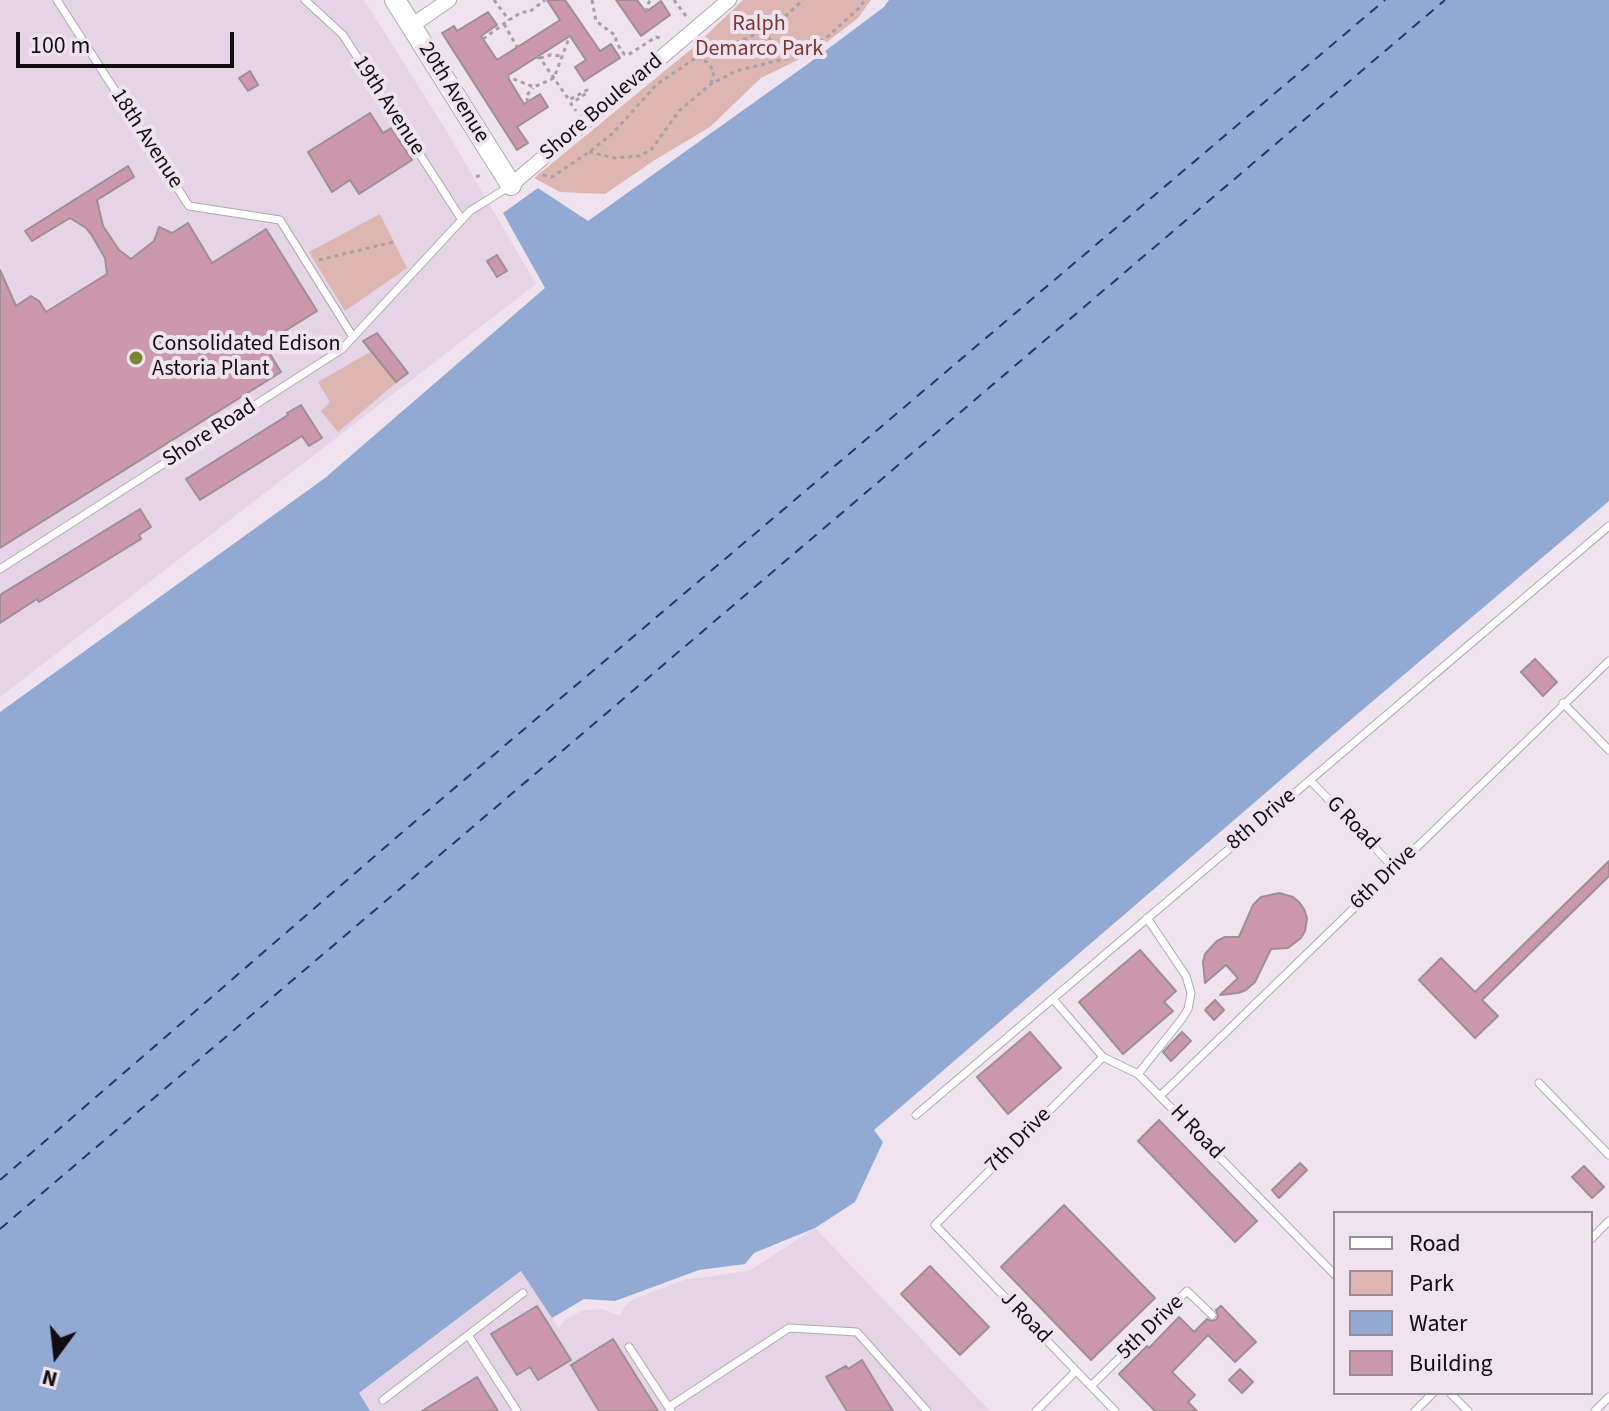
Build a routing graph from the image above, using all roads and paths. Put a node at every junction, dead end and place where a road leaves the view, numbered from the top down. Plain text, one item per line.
1 (57, 0) edge
2 (305, 0) edge
3 (395, 0) edge
4 (449, 0) edge
5 (494, 0) edge
6 (545, 0) edge
7 (592, 0) edge
8 (652, 0) edge
9 (674, 0) edge
10 (729, 0) edge
11 (803, 0) edge
12 (865, 0) edge
13 (646, 12) dead end
14 (685, 14) dead end
15 (509, 20) junction
16 (504, 24) junction
17 (411, 26) junction
18 (763, 31) junction
19 (570, 35) dead end
20 (483, 39) dead end
21 (664, 40) dead end
22 (517, 47) dead end
23 (563, 56) junction
24 (796, 56) junction
25 (697, 57) junction
26 (506, 76) dead end
27 (554, 78) junction
28 (711, 84) junction
29 (534, 87) junction
30 (528, 102) dead end
31 (576, 111) dead end
32 (589, 152) junction
33 (542, 174) dead end
34 (511, 185) junction
35 (462, 220) junction
36 (393, 242) dead end
37 (315, 261) dead end
38 (353, 337) junction
39 (1609, 526) edge
40 (0, 569) edge
41 (1609, 661) edge
42 (1563, 703) junction
43 (1609, 750) edge
44 (1310, 780) junction
45 (1394, 868) junction
46 (1147, 918) junction
47 (1053, 999) junction
48 (1103, 1057) junction
49 (1138, 1074) junction
50 (1539, 1083) dead end
51 (1160, 1096) junction
52 (916, 1115) dead end
53 (1609, 1155) edge
54 (1609, 1221) edge
55 (935, 1225) joint
56 (1593, 1237) edge
57 (1333, 1273) edge
58 (523, 1293) dead end
59 (1212, 1315) dead end
60 (468, 1335) junction
61 (629, 1347) dead end
62 (1076, 1371) junction
63 (1091, 1386) junction
64 (1431, 1395) edge
65 (1452, 1395) edge
66 (1609, 1397) edge
67 (383, 1400) dead end
68 (670, 1409) edge
69 (517, 1411) edge
70 (927, 1411) edge
71 (1036, 1411) edge
72 (1115, 1411) edge
73 (1415, 1411) edge
74 (1468, 1411) edge
75 (1595, 1411) edge

1 - 38 lane, 18th Avenue
2 - 35 lane, 19th Avenue
3 - 17 street, 20th Avenue
4 - 17 street
5 - 15 path
6 - 15 path
7 - 21 path
8 - 13 path
9 - 14 path
10 - 34 street, Shore Boulevard
11 - 18 path
12 - 24 path
15 - 16 path
16 - 20 path
16 - 22 path
17 - 34 street, 20th Avenue
18 - 24 path
18 - 25 path
19 - 23 path
23 - 27 path
23 - 27 path
24 - 28 path
25 - 28 path
25 - 32 path
26 - 29 path
27 - 29 path
27 - 31 path
28 - 32 path
29 - 30 path
32 - 33 path
34 - 35 lane, Shore Road
35 - 38 lane, Shore Road
36 - 37 path
38 - 40 lane, Shore Road
39 - 44 lane, 8th Drive
41 - 42 lane, 6th Drive
42 - 43 lane
42 - 45 lane, 6th Drive
44 - 45 lane, G Road
44 - 46 lane, 8th Drive
45 - 51 lane, 6th Drive
46 - 47 lane, 8th Drive
46 - 49 lane
47 - 48 lane, H Road
47 - 52 lane, 8th Drive
48 - 49 lane, H Road
48 - 55 lane, 7th Drive
49 - 51 lane, H Road
50 - 53 lane
51 - 57 lane, H Road
54 - 56 lane
55 - 62 lane, J Road
58 - 60 lane
59 - 63 lane, 5th Drive
60 - 67 lane
60 - 69 lane
61 - 68 lane
62 - 63 lane, J Road
62 - 71 lane
63 - 72 lane, J Road
64 - 73 lane
65 - 74 lane
66 - 75 lane
68 - 70 lane

